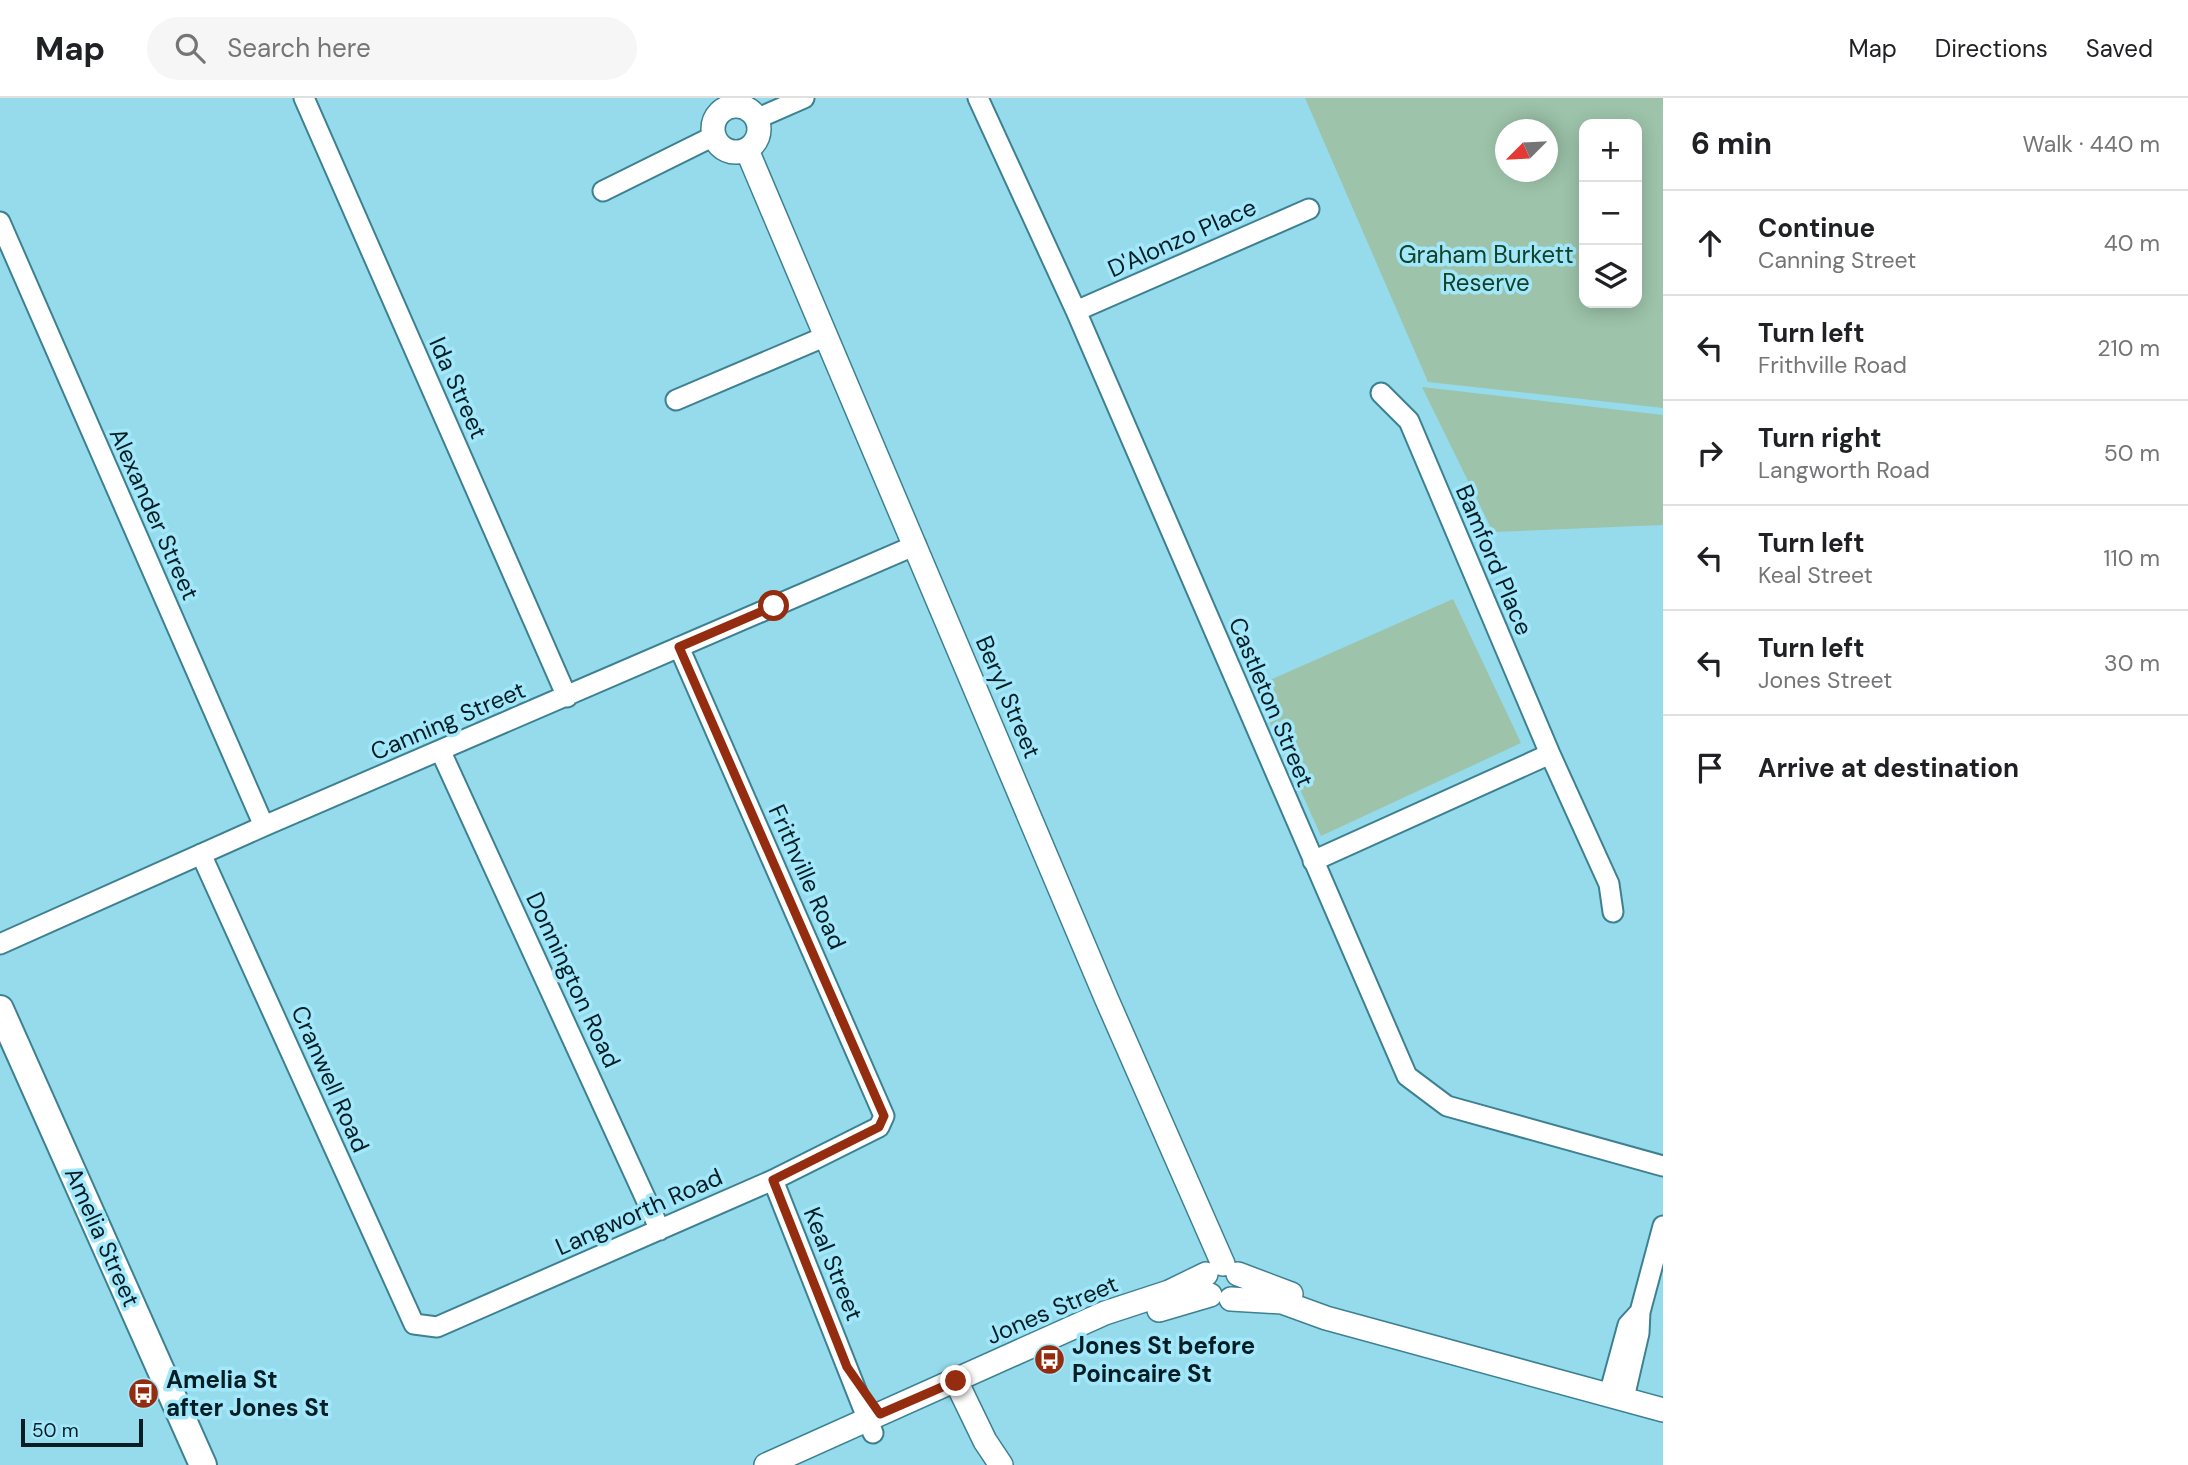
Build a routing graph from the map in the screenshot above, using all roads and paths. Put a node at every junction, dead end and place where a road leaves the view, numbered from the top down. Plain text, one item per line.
1 (304, 98) edge
2 (804, 98) edge
3 (978, 98) edge
4 (726, 103) edge
5 (756, 119) junction
6 (714, 136) junction
7 (747, 150) junction
8 (603, 191) dead end
9 (1308, 209) dead end
10 (0, 222) edge
11 (1076, 312) junction
12 (824, 337) junction
13 (1381, 393) dead end
14 (676, 400) dead end
15 (916, 545) junction
16 (679, 647) junction
17 (567, 697) junction
18 (441, 752) junction
19 (1550, 754) junction
20 (264, 826) junction
21 (201, 854) junction
22 (1313, 861) junction
23 (1613, 912) dead end
24 (0, 944) edge
25 (0, 1009) edge
26 (0, 1047) edge
27 (879, 1127) joint
28 (1663, 1166) edge
29 (773, 1180) junction
30 (1663, 1226) edge
31 (660, 1230) junction
32 (1222, 1281) junction
33 (414, 1324) joint
34 (965, 1384) junction
35 (1618, 1390) junction
36 (1663, 1396) edge
37 (1663, 1410) edge
38 (877, 1424) junction
39 (998, 1459) edge
40 (185, 1465) edge
41 (203, 1465) edge
42 (766, 1465) edge
43 (801, 1465) edge

1 - 17 street, Ida Street
2 - 5 street
3 - 11 street, Castleton Street
4 - 5 street
4 - 6 street
5 - 7 street
6 - 7 street
6 - 8 street
7 - 12 street, Beryl Street
9 - 11 street, D'Alonzo Place
10 - 20 street, Alexander Street
11 - 22 street, Castleton Street
12 - 14 street
12 - 15 street, Beryl Street
13 - 19 street, Bamford Place
15 - 16 street, Canning Street
15 - 32 street, Beryl Street
16 - 17 street, Canning Street
16 - 27 street, Frithville Road
17 - 18 street, Canning Street
18 - 20 street, Canning Street
18 - 31 street, Donnington Road
19 - 22 street
19 - 23 street, Bamford Place
20 - 21 street, Canning Street
21 - 24 street, Canning Street
21 - 33 street, Cranwell Road
22 - 28 street, Castleton Street
25 - 41 main road, Amelia Street
26 - 40 main road, Amelia Street
27 - 29 street, Langworth Road
29 - 31 street, Langworth Road
29 - 38 street, Keal Street
30 - 35 street
31 - 33 street, Langworth Road
32 - 34 street, Jones Street
32 - 35 street
34 - 38 street, Jones Street
34 - 39 street
35 - 36 street
35 - 37 street
38 - 42 street, Jones Street
38 - 43 street, Jones Street

